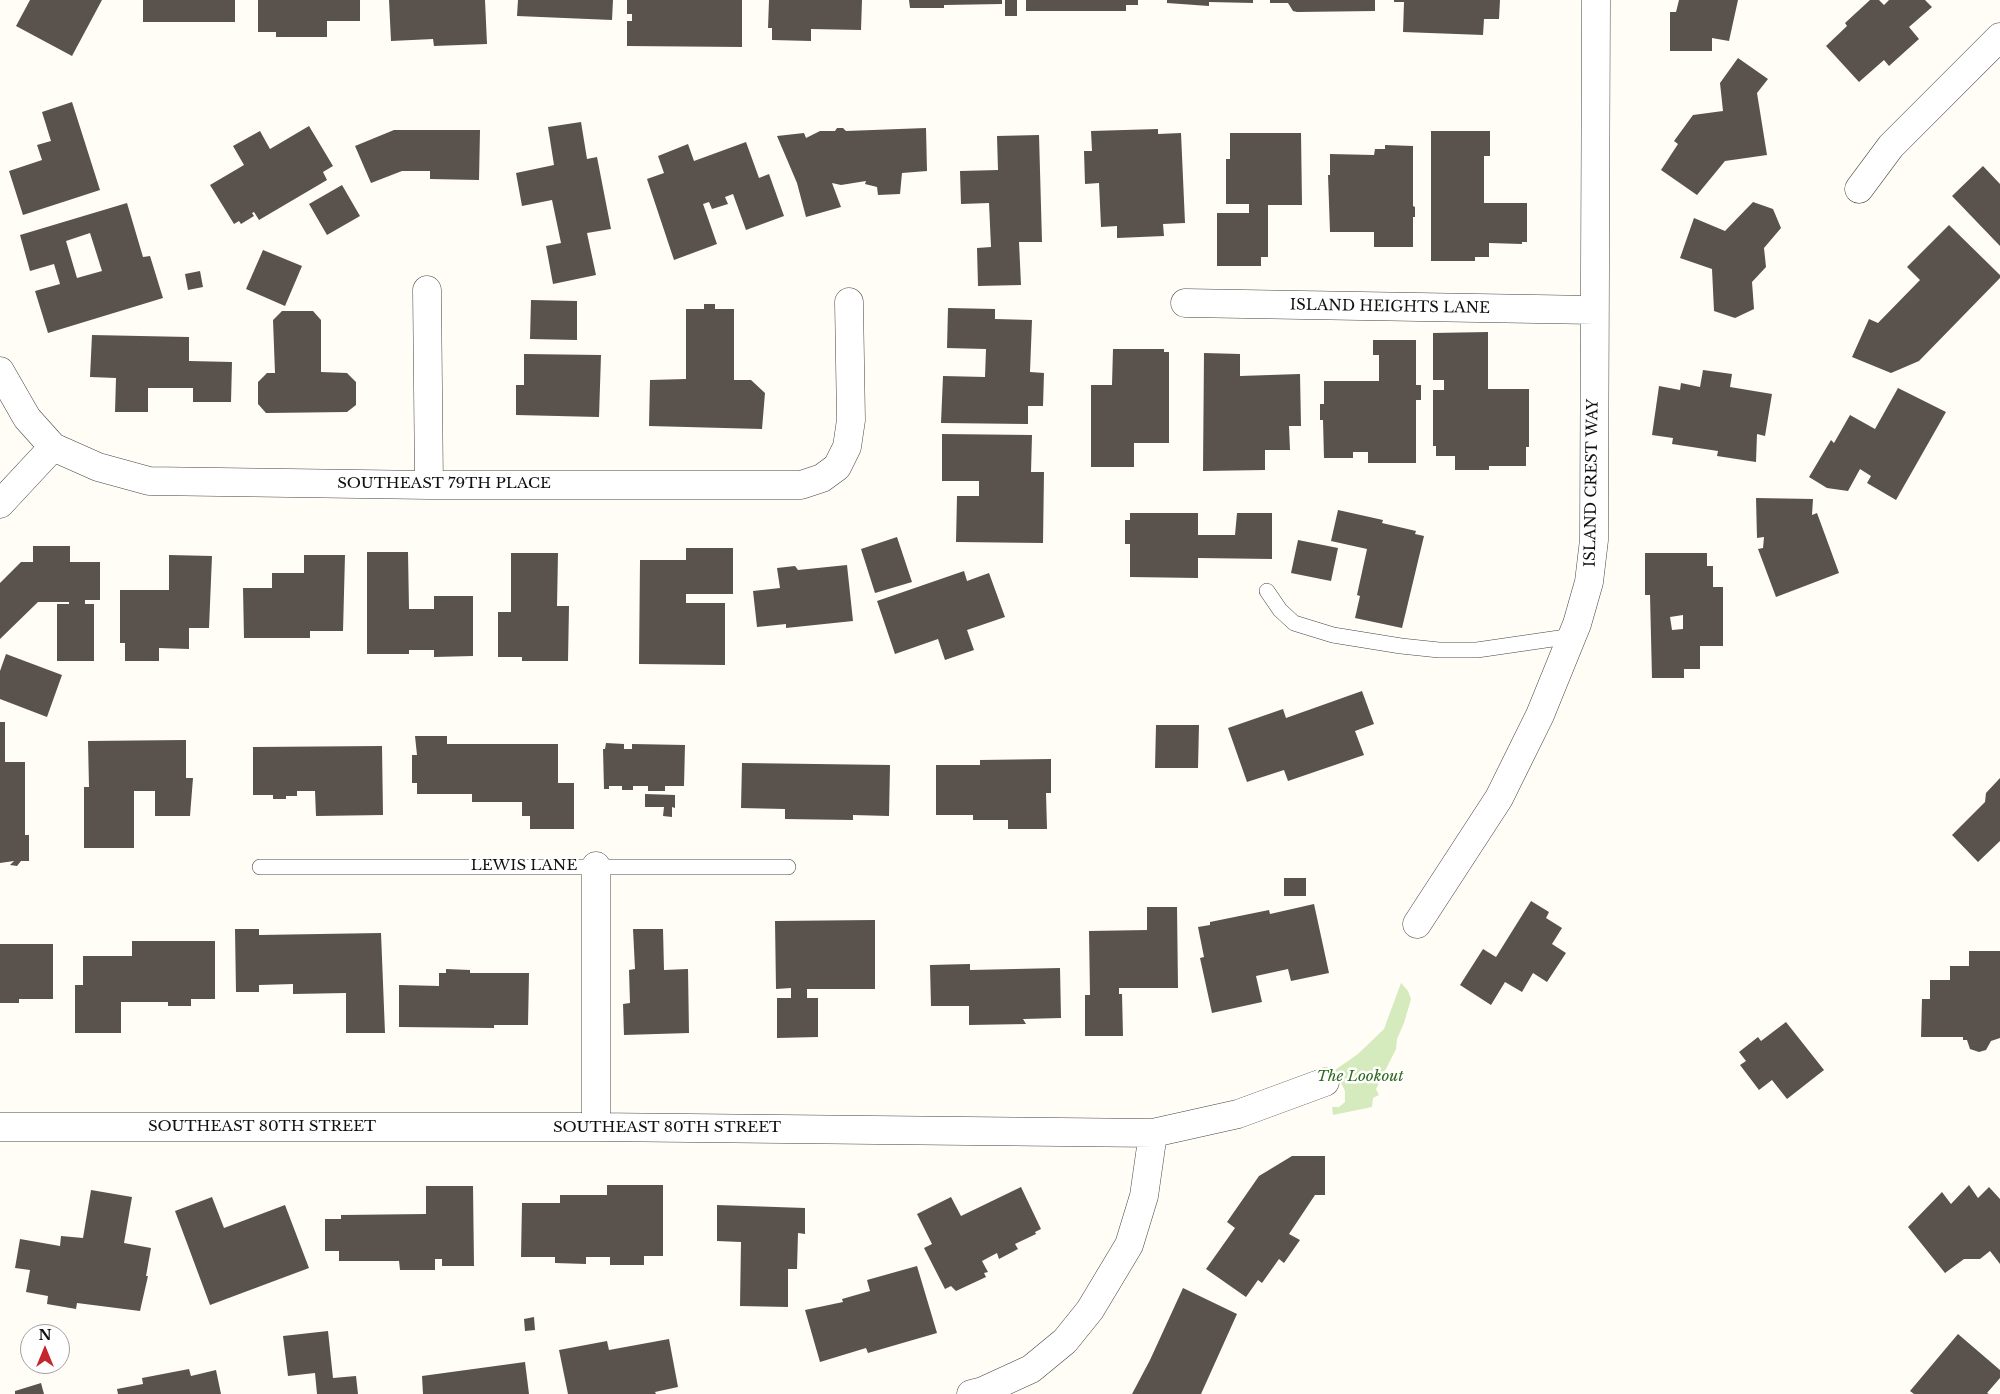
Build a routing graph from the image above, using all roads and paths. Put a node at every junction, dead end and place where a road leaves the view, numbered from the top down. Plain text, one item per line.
1 (1596, 0) edge
2 (2000, 37) edge
3 (1859, 189) dead end
4 (427, 290) dead end
5 (849, 302) dead end
6 (1185, 303) dead end
7 (1594, 310) junction
8 (0, 371) edge
9 (54, 446) junction
10 (430, 485) junction
11 (0, 504) edge
12 (1267, 591) dead end
13 (1573, 636) junction
14 (596, 866) junction
15 (260, 867) dead end
16 (788, 867) dead end
17 (1417, 924) dead end
18 (1325, 1082) dead end
19 (0, 1127) edge
20 (596, 1127) junction
21 (1154, 1133) junction
22 (971, 1394) edge

1 - 7 street, ISLAND CREST WAY
2 - 3 street
4 - 10 street
5 - 10 street, SOUTHEAST 79TH PLACE
6 - 7 street, ISLAND HEIGHTS LANE
7 - 13 street, ISLAND CREST WAY
8 - 9 street
9 - 10 street, SOUTHEAST 79TH PLACE
9 - 11 street
12 - 13 lane
13 - 17 street, ISLAND CREST WAY
14 - 15 lane, LEWIS LANE
14 - 16 lane, LEWIS LANE
14 - 20 street
18 - 21 street, SOUTHEAST 80TH STREET
19 - 20 street, SOUTHEAST 80TH STREET
20 - 21 street, SOUTHEAST 80TH STREET
21 - 22 street

